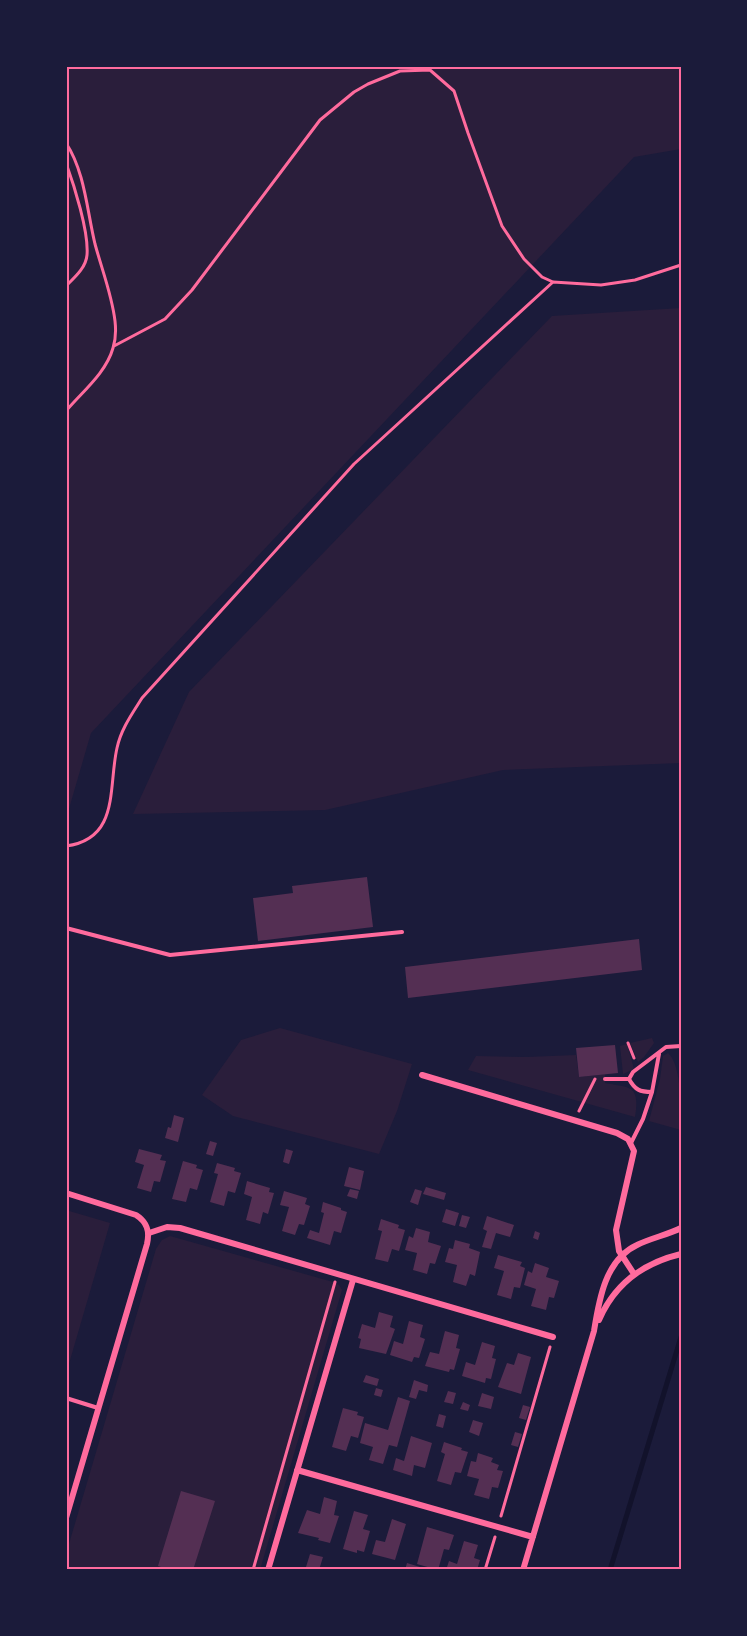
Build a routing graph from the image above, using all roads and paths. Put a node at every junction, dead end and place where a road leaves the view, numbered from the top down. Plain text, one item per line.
1 (430, 68) edge
2 (66, 143) edge
3 (66, 163) edge
4 (681, 265) edge
5 (553, 282) junction
6 (66, 286) edge
7 (114, 346) junction
8 (66, 411) edge
9 (66, 846) edge
10 (66, 928) edge
11 (402, 932) dead end
12 (628, 1043) dead end
13 (681, 1046) edge
14 (659, 1053) junction
15 (639, 1068) junction
16 (422, 1075) dead end
17 (597, 1075) dead end
18 (629, 1078) junction
19 (605, 1079) dead end
20 (652, 1092) junction
21 (576, 1121) junction
22 (631, 1143) junction
23 (66, 1192) edge
24 (681, 1228) edge
25 (149, 1233) junction
26 (681, 1254) edge
27 (622, 1255) junction
28 (634, 1274) junction
29 (337, 1275) junction
30 (353, 1280) junction
31 (594, 1331) junction
32 (553, 1337) joint
33 (66, 1398) edge
34 (99, 1408) junction
35 (297, 1470) junction
36 (66, 1518) edge
37 (498, 1527) junction
38 (533, 1537) junction
39 (253, 1570) edge
40 (268, 1570) edge
41 (486, 1570) edge
42 (523, 1570) edge

1 - 5 path
1 - 7 path
2 - 7 path
3 - 6 path
4 - 5 path
5 - 9 path
7 - 8 path
10 - 11 lane
12 - 15 path
13 - 14 lane
14 - 15 lane
14 - 20 lane
15 - 18 lane
16 - 21 street
17 - 21 path
18 - 19 lane
18 - 20 lane
20 - 22 lane
21 - 22 street
22 - 27 street
23 - 25 street
24 - 27 street
25 - 29 street
25 - 34 street
26 - 28 street
27 - 28 street
27 - 31 street
28 - 31 street
29 - 30 street
29 - 39 path
30 - 32 street
30 - 35 street
31 - 38 street
32 - 37 path
33 - 34 lane
34 - 36 street
35 - 37 street
35 - 40 street
37 - 38 street
37 - 41 path
38 - 42 street

